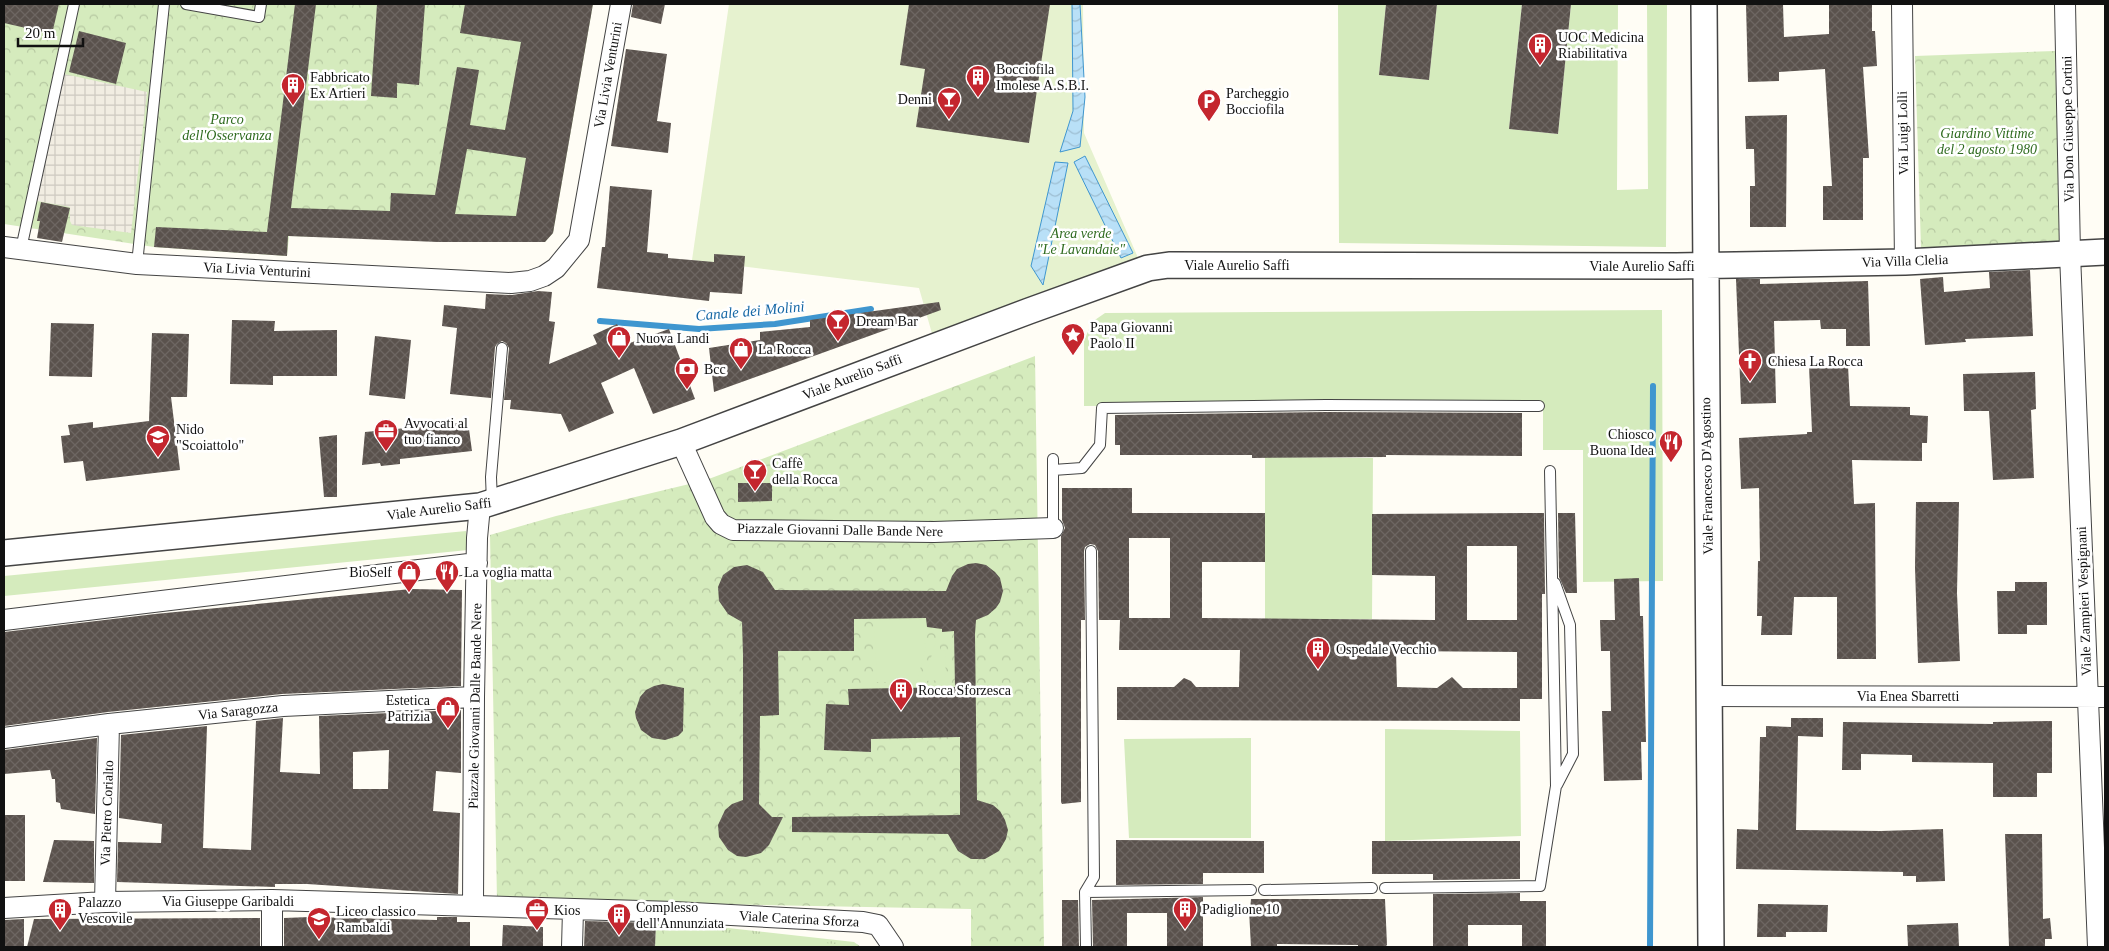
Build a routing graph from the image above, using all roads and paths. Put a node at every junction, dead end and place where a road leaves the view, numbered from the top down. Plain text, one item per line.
1 (74, 4) edge
2 (164, 4) edge
3 (186, 4) edge
4 (261, 4) edge
5 (621, 4) edge
6 (1704, 4) edge
7 (1902, 4) edge
8 (2065, 4) edge
9 (12, 248) edge
10 (2105, 252) edge
11 (2070, 254) junction
12 (1905, 262) junction
13 (137, 264) junction
14 (1704, 266) junction
15 (502, 348) dead end
16 (1539, 406) dead end
17 (681, 442) junction
18 (1053, 459) dead end
19 (1053, 470) junction
20 (1550, 471) dead end
21 (486, 504) junction
22 (1057, 529) joint
23 (1091, 551) dead end
24 (4, 553) edge
25 (477, 563) junction
26 (1552, 575) junction
27 (4, 620) edge
28 (1710, 696) junction
29 (474, 697) junction
30 (2096, 697) edge
31 (109, 724) junction
32 (4, 738) edge
33 (1556, 786) junction
34 (1372, 888) dead end
35 (1385, 888) dead end
36 (1250, 890) dead end
37 (1264, 890) dead end
38 (1085, 892) junction
39 (272, 900) junction
40 (104, 902) junction
41 (473, 906) junction
42 (4, 908) edge
43 (573, 910) junction
44 (272, 947) edge
45 (572, 947) edge
46 (893, 947) edge
47 (1086, 947) edge
48 (1711, 947) edge
49 (2098, 947) edge

1 - 9 lane
2 - 13 lane
3 - 4 lane
5 - 13 street, Via Livia Venturini
6 - 14 street, Viale Francesco D'Agostino
7 - 12 street, Via Luigi Lolli
8 - 11 street, Via Don Giuseppe Cortini
9 - 13 street, Via Livia Venturini
10 - 11 street, Via Villa Clelia
11 - 12 street, Via Villa Clelia
11 - 30 street, Viale Zampieri Vespignani
12 - 14 street, Via Villa Clelia
14 - 17 street, Viale Aurelio Saffi
14 - 28 street, Viale Francesco D'Agostino
15 - 21 lane
16 - 19 lane
17 - 21 street, Viale Aurelio Saffi
17 - 22 street, Piazzale Giovanni Dalle Bande Nere
18 - 19 lane
19 - 22 lane
20 - 26 lane
21 - 24 street, Viale Aurelio Saffi
21 - 25 street, Piazzale Giovanni Dalle Bande Nere
23 - 38 lane
25 - 27 street
25 - 29 street, Piazzale Giovanni Dalle Bande Nere
26 - 33 lane
26 - 33 lane
28 - 30 street, Via Enea Sbarretti
28 - 48 street, Viale Francesco D'Agostino
29 - 31 street, Via Saragozza
29 - 41 street, Piazzale Giovanni Dalle Bande Nere
30 - 49 street, Viale Zampieri Vespignani
31 - 32 street, Via Saragozza
31 - 40 street, Via Pietro Corialto
33 - 35 lane
34 - 37 lane
36 - 38 lane
38 - 47 lane
39 - 40 street, Via Giuseppe Garibaldi
39 - 41 street, Via Giuseppe Garibaldi
39 - 44 street
40 - 42 street, Via Giuseppe Garibaldi
41 - 43 street, Via Giuseppe Garibaldi
43 - 45 street
43 - 46 street, Viale Caterina Sforza

